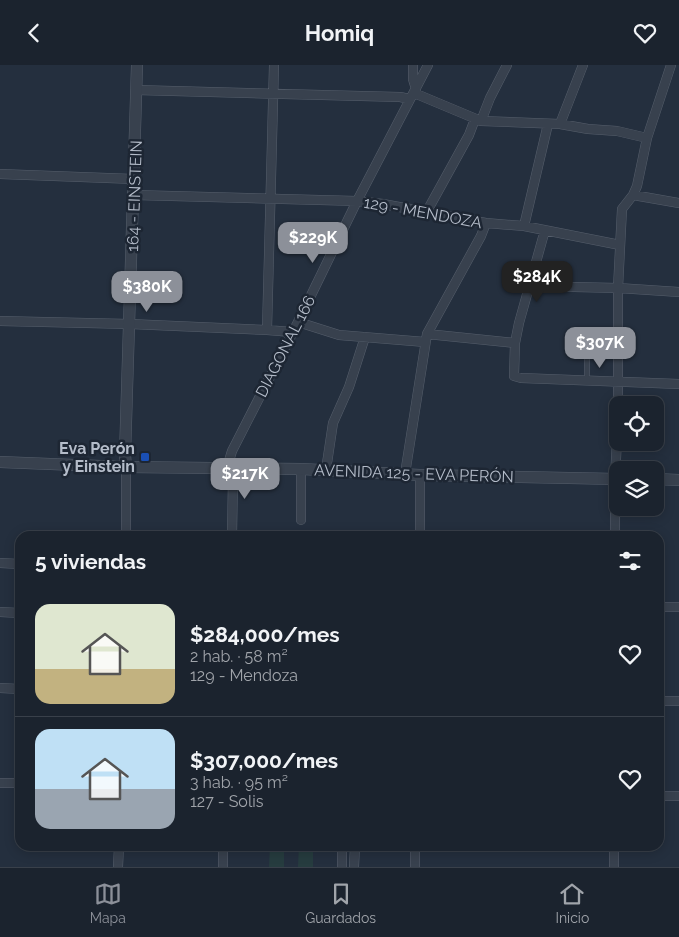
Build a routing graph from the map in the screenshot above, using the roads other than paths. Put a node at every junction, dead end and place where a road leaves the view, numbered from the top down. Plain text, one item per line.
1 (137, 65) edge
2 (274, 65) edge
3 (413, 65) edge
4 (428, 65) edge
5 (507, 65) edge
6 (583, 65) edge
7 (670, 65) edge
8 (676, 65) edge
9 (679, 67) edge
10 (136, 90) junction
11 (273, 93) junction
12 (413, 94) junction
13 (478, 120) junction
14 (548, 124) junction
15 (560, 124) junction
16 (648, 138) junction
17 (0, 174) edge
18 (134, 179) junction
19 (134, 195) junction
20 (632, 195) junction
21 (271, 198) junction
22 (357, 201) junction
23 (679, 203) edge
24 (426, 213) junction
25 (486, 223) junction
26 (524, 226) junction
27 (545, 231) junction
28 (620, 245) junction
29 (530, 286) junction
30 (618, 288) junction
31 (679, 292) edge
32 (0, 321) edge
33 (298, 322) junction
34 (130, 324) junction
35 (267, 330) junction
36 (292, 332) junction
37 (365, 337) junction
38 (426, 338) junction
39 (515, 343) junction
40 (587, 355) dead end
41 (587, 380) junction
42 (619, 382) junction
43 (679, 384) edge
44 (618, 396) edge
45 (0, 462) edge
46 (126, 467) junction
47 (230, 469) junction
48 (301, 469) junction
49 (326, 471) junction
50 (405, 474) junction
51 (420, 475) junction
52 (609, 479) edge
53 (664, 479) edge
54 (679, 480) edge
55 (615, 516) edge
56 (300, 520) dead end
57 (126, 531) edge
58 (232, 531) edge
59 (420, 531) edge
60 (615, 531) edge
61 (0, 563) edge
62 (15, 563) edge
63 (664, 607) edge
64 (679, 607) edge
65 (0, 613) edge
66 (15, 613) edge
67 (0, 688) edge
68 (15, 689) edge
69 (664, 701) edge
70 (679, 701) edge
71 (0, 783) edge
72 (15, 783) edge
73 (664, 796) edge
74 (679, 796) edge
75 (119, 851) edge
76 (223, 851) edge
77 (342, 851) edge
78 (355, 851) edge
79 (415, 851) edge
80 (614, 851) edge
81 (118, 867) edge
82 (223, 867) edge
83 (342, 867) edge
84 (354, 867) edge
85 (415, 867) edge
86 (614, 867) edge

1 - 10 street, 164 - EINSTEIN
2 - 11 street
3 - 12 street
4 - 12 street, DIAGONAL 166
5 - 13 street
6 - 15 street
7 - 16 street
8 - 9 street
10 - 11 street
10 - 18 street, 164 - EINSTEIN
11 - 12 street
11 - 21 street
12 - 13 street
12 - 22 street, DIAGONAL 166
13 - 14 street
13 - 24 street
14 - 15 street
14 - 26 street
15 - 16 street
16 - 20 street
17 - 18 street
18 - 19 street, 164 - EINSTEIN
19 - 21 street, 129 - MENDOZA
19 - 34 street, 164 - EINSTEIN
20 - 23 street
20 - 28 street
21 - 22 street, 129 - MENDOZA
21 - 35 street
22 - 24 street, 129 - MENDOZA
22 - 33 street, DIAGONAL 166
24 - 25 street, 129 - MENDOZA
25 - 26 street, 129 - MENDOZA
25 - 38 street
26 - 27 street, 129 - MENDOZA
27 - 28 street, 129 - MENDOZA
27 - 29 street
28 - 30 street
29 - 30 street
29 - 39 street
30 - 31 street
30 - 42 street
32 - 34 street
33 - 36 street, DIAGONAL 166
33 - 37 street
34 - 35 street
34 - 46 street, 164 - EINSTEIN
35 - 36 street
36 - 47 street, DIAGONAL 166
37 - 38 street
37 - 49 street
38 - 39 street
38 - 50 street
39 - 41 street
40 - 41 lane
41 - 42 street
42 - 43 street
42 - 44 street
45 - 46 street, AVENIDA 125 - EVA PERÓN
46 - 47 street, AVENIDA 125 - EVA PERÓN
46 - 57 street, 164 - EINSTEIN
47 - 48 street, AVENIDA 125 - EVA PERÓN
47 - 58 street, DIAGONAL 166
48 - 49 street, AVENIDA 125 - EVA PERÓN
48 - 56 street
49 - 50 street, AVENIDA 125 - EVA PERÓN
50 - 51 street, AVENIDA 125 - EVA PERÓN
51 - 52 street, AVENIDA 125 - EVA PERÓN
51 - 59 street
53 - 54 street
55 - 60 street
61 - 62 street
63 - 64 street
65 - 66 street
67 - 68 street
69 - 70 street
71 - 72 street
73 - 74 street
75 - 81 street
76 - 82 street
77 - 83 street
78 - 84 street
79 - 85 street
80 - 86 street

